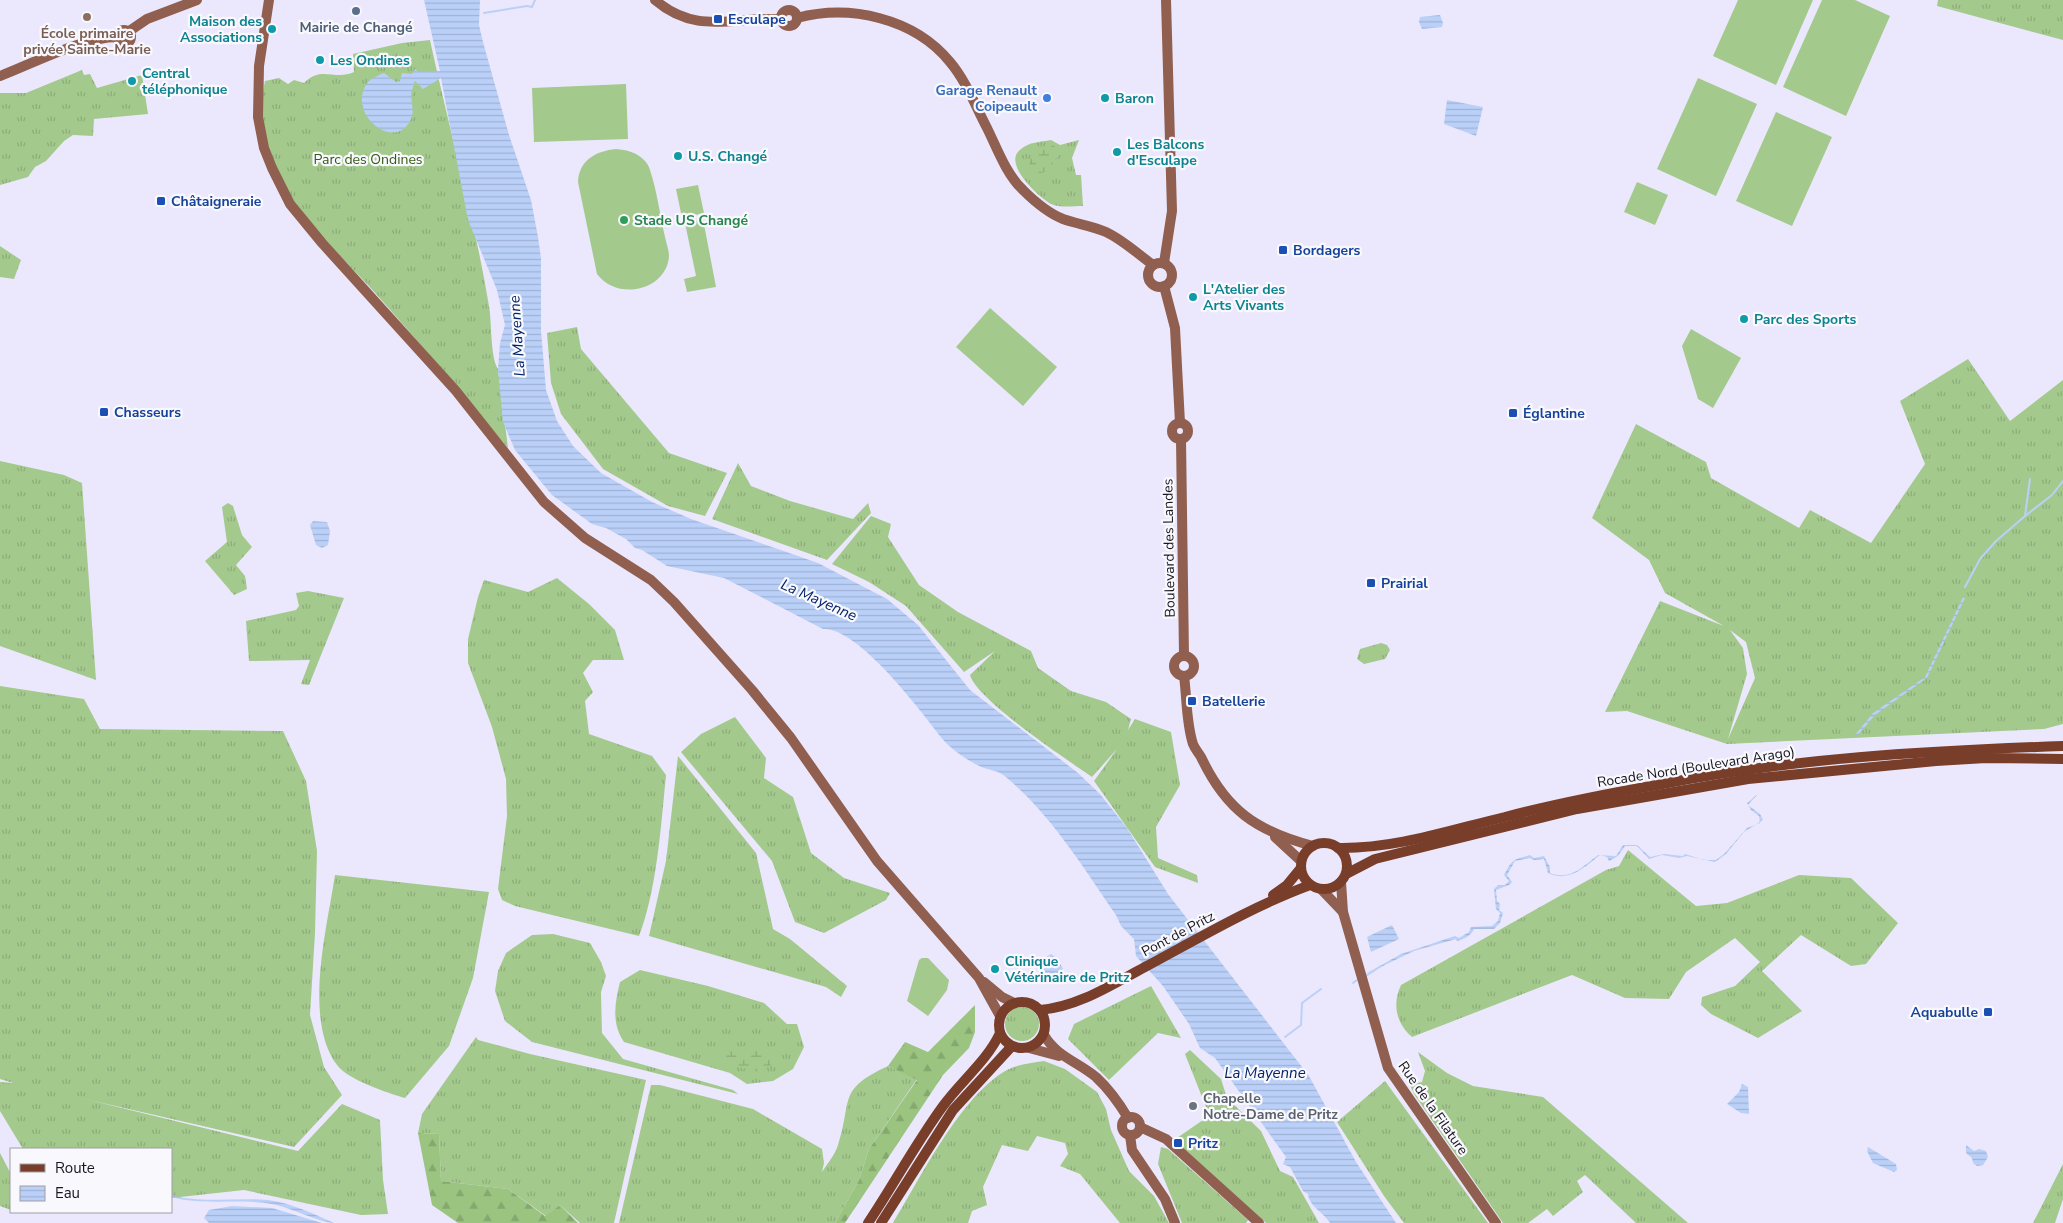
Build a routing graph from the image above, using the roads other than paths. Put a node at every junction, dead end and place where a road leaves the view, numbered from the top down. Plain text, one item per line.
1 (197, 0) edge
2 (269, 0) edge
3 (655, 0) edge
4 (1166, 0) edge
5 (0, 76) edge
6 (1164, 263) junction
7 (1153, 265) junction
8 (1164, 286) junction
9 (2063, 746) edge
10 (2063, 759) edge
11 (1266, 830) junction
12 (1313, 846) junction
13 (1338, 848) junction
14 (1301, 865) junction
15 (1344, 878) junction
16 (1310, 885) junction
17 (1322, 890) junction
18 (1343, 912) junction
19 (1246, 914) junction
20 (979, 978) junction
21 (1014, 1003) junction
22 (1068, 1004) junction
23 (1040, 1010) junction
24 (1000, 1016) junction
25 (1045, 1030) junction
26 (1000, 1033) junction
27 (1012, 1046) junction
28 (1029, 1048) junction
29 (1065, 1057) junction
30 (1128, 1118) junction
31 (1140, 1128) junction
32 (1130, 1135) junction
33 (868, 1223) edge
34 (882, 1223) edge
35 (1175, 1223) edge
36 (1259, 1223) edge
37 (1496, 1223) edge

1 - 5 street
2 - 20 street
3 - 7 street
4 - 6 street
6 - 7 street
6 - 8 street
7 - 8 street
8 - 11 street, Boulevard des Landes
9 - 13 main road, Rocade Nord (Boulevard Arago)
10 - 15 main road, Rocade Nord (Boulevard Arago)
11 - 12 street
11 - 14 street
12 - 13 main road
12 - 14 main road
13 - 15 main road
14 - 16 main road
14 - 19 main road, Pont de Pritz
15 - 17 main road
15 - 18 street, Rue de la Filature
16 - 17 main road
16 - 19 main road, Pont de Pritz
17 - 18 street, Rue de la Filature
18 - 37 street, Rue de la Filature
19 - 22 main road, Pont de Pritz
20 - 21 street
20 - 24 street
21 - 23 main road
21 - 24 main road
22 - 23 main road, Pont de Pritz
22 - 25 main road, Pont de Pritz
23 - 25 main road
24 - 26 main road
25 - 28 main road
25 - 29 street
26 - 27 main road
26 - 33 main road
27 - 28 main road
27 - 34 main road
28 - 29 street
29 - 30 street
30 - 31 street
30 - 32 street
31 - 32 street
31 - 36 street
32 - 35 street

